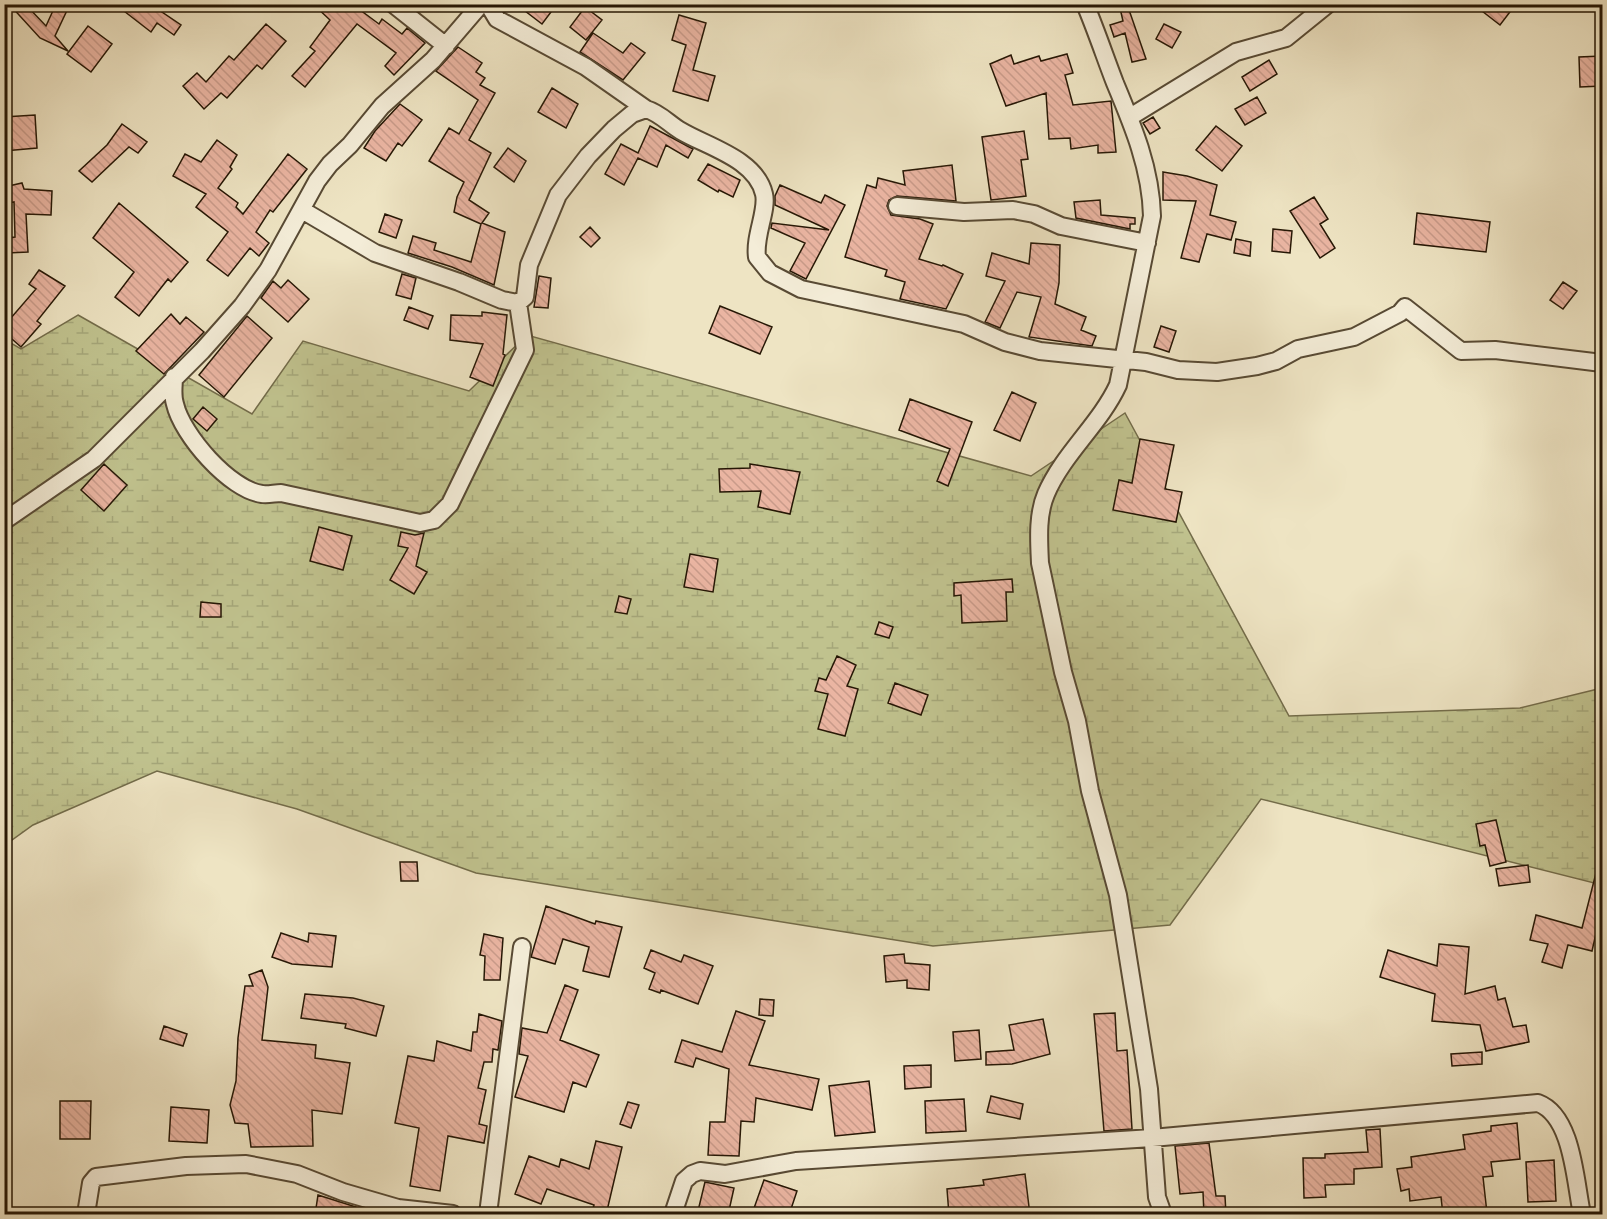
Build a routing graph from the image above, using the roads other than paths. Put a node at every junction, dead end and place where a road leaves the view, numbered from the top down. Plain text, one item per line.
1 (393, 4) edge
2 (481, 4) edge
3 (488, 4) edge
4 (1085, 4) edge
5 (1328, 4) edge
6 (446, 46) junction
7 (646, 109) junction
8 (1130, 117) junction
9 (897, 206) dead end
10 (302, 210) junction
11 (1147, 243) junction
12 (518, 303) junction
13 (1125, 360) junction
14 (1602, 363) edge
15 (174, 376) junction
16 (4, 521) edge
17 (522, 947) dead end
18 (1152, 1138) junction
19 (398, 1211) edge
20 (86, 1215) edge
21 (453, 1215) edge
22 (488, 1215) edge
23 (673, 1215) edge
24 (1163, 1215) edge
25 (1582, 1215) edge

1 - 6 street
2 - 6 street
3 - 7 street
4 - 8 street
5 - 8 street
6 - 10 street
7 - 12 street
7 - 13 street
8 - 11 street
9 - 11 street
10 - 12 street
10 - 15 street
11 - 13 street
12 - 15 street
13 - 14 street
13 - 18 street
15 - 16 street
17 - 22 street
18 - 23 street
18 - 24 street
18 - 25 street
19 - 20 street
19 - 21 street

